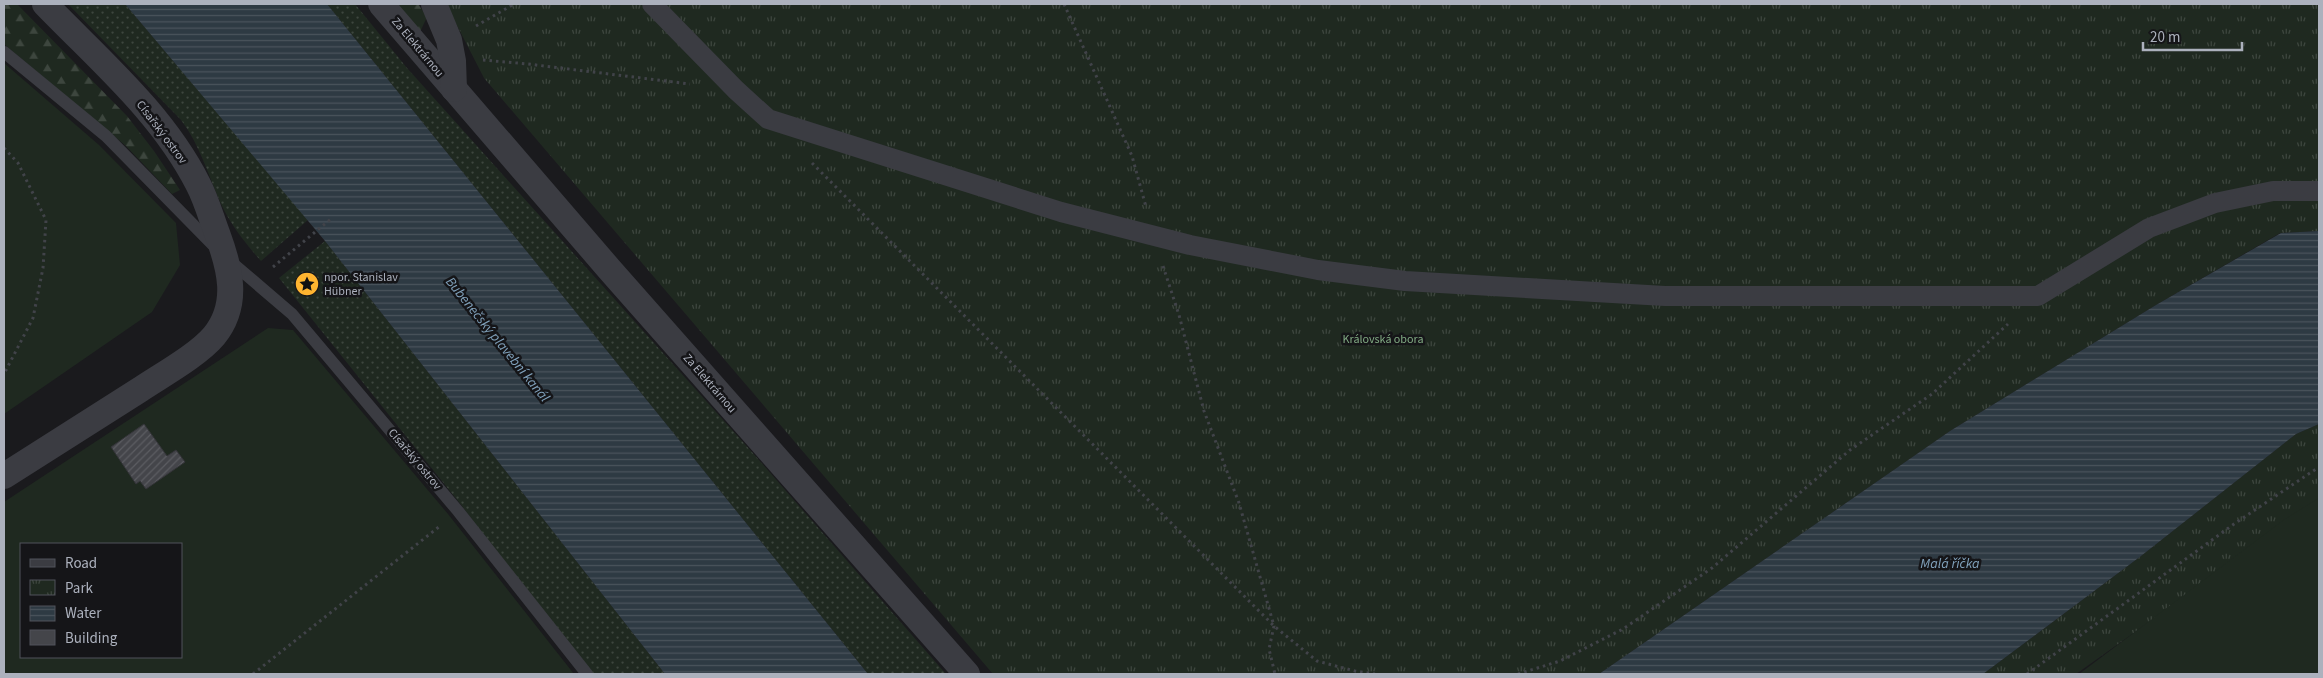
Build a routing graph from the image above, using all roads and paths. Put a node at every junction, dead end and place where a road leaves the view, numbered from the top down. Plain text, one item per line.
1 (45, 4) edge
2 (381, 4) edge
3 (434, 4) edge
4 (514, 4) edge
5 (652, 4) edge
6 (1064, 4) edge
7 (451, 50) junction
8 (4, 52) edge
9 (454, 89) junction
10 (736, 90) junction
11 (4, 148) edge
12 (810, 161) dead end
13 (2319, 191) edge
14 (332, 218) dead end
15 (1154, 236) junction
16 (227, 259) junction
17 (256, 282) junction
18 (2038, 296) junction
19 (4, 374) edge
20 (2319, 466) edge
21 (4, 476) edge
22 (458, 511) junction
23 (1274, 626) junction
24 (1354, 673) edge
25 (253, 674) edge
26 (587, 674) edge
27 (968, 674) edge
28 (1274, 674) edge
29 (1376, 674) edge
30 (1518, 674) edge
31 (2027, 674) edge

1 - 16 street, Císařský ostrov
2 - 9 street, Za Elektrárnou
3 - 7 street, Za Elektrárnou
4 - 7 path
5 - 10 street
6 - 15 path
7 - 9 street, Za Elektrárnou
7 - 10 path
8 - 16 lane
9 - 27 street, Za Elektrárnou
10 - 15 street
11 - 19 path
12 - 23 path
13 - 18 street
14 - 17 path
15 - 18 street
15 - 23 path
16 - 17 lane, Císařský ostrov
16 - 21 street, Císařský ostrov
17 - 22 lane, Císařský ostrov
18 - 30 path
20 - 31 path
22 - 25 path
22 - 26 lane, Císařský ostrov
23 - 24 path
23 - 28 path
24 - 29 path

